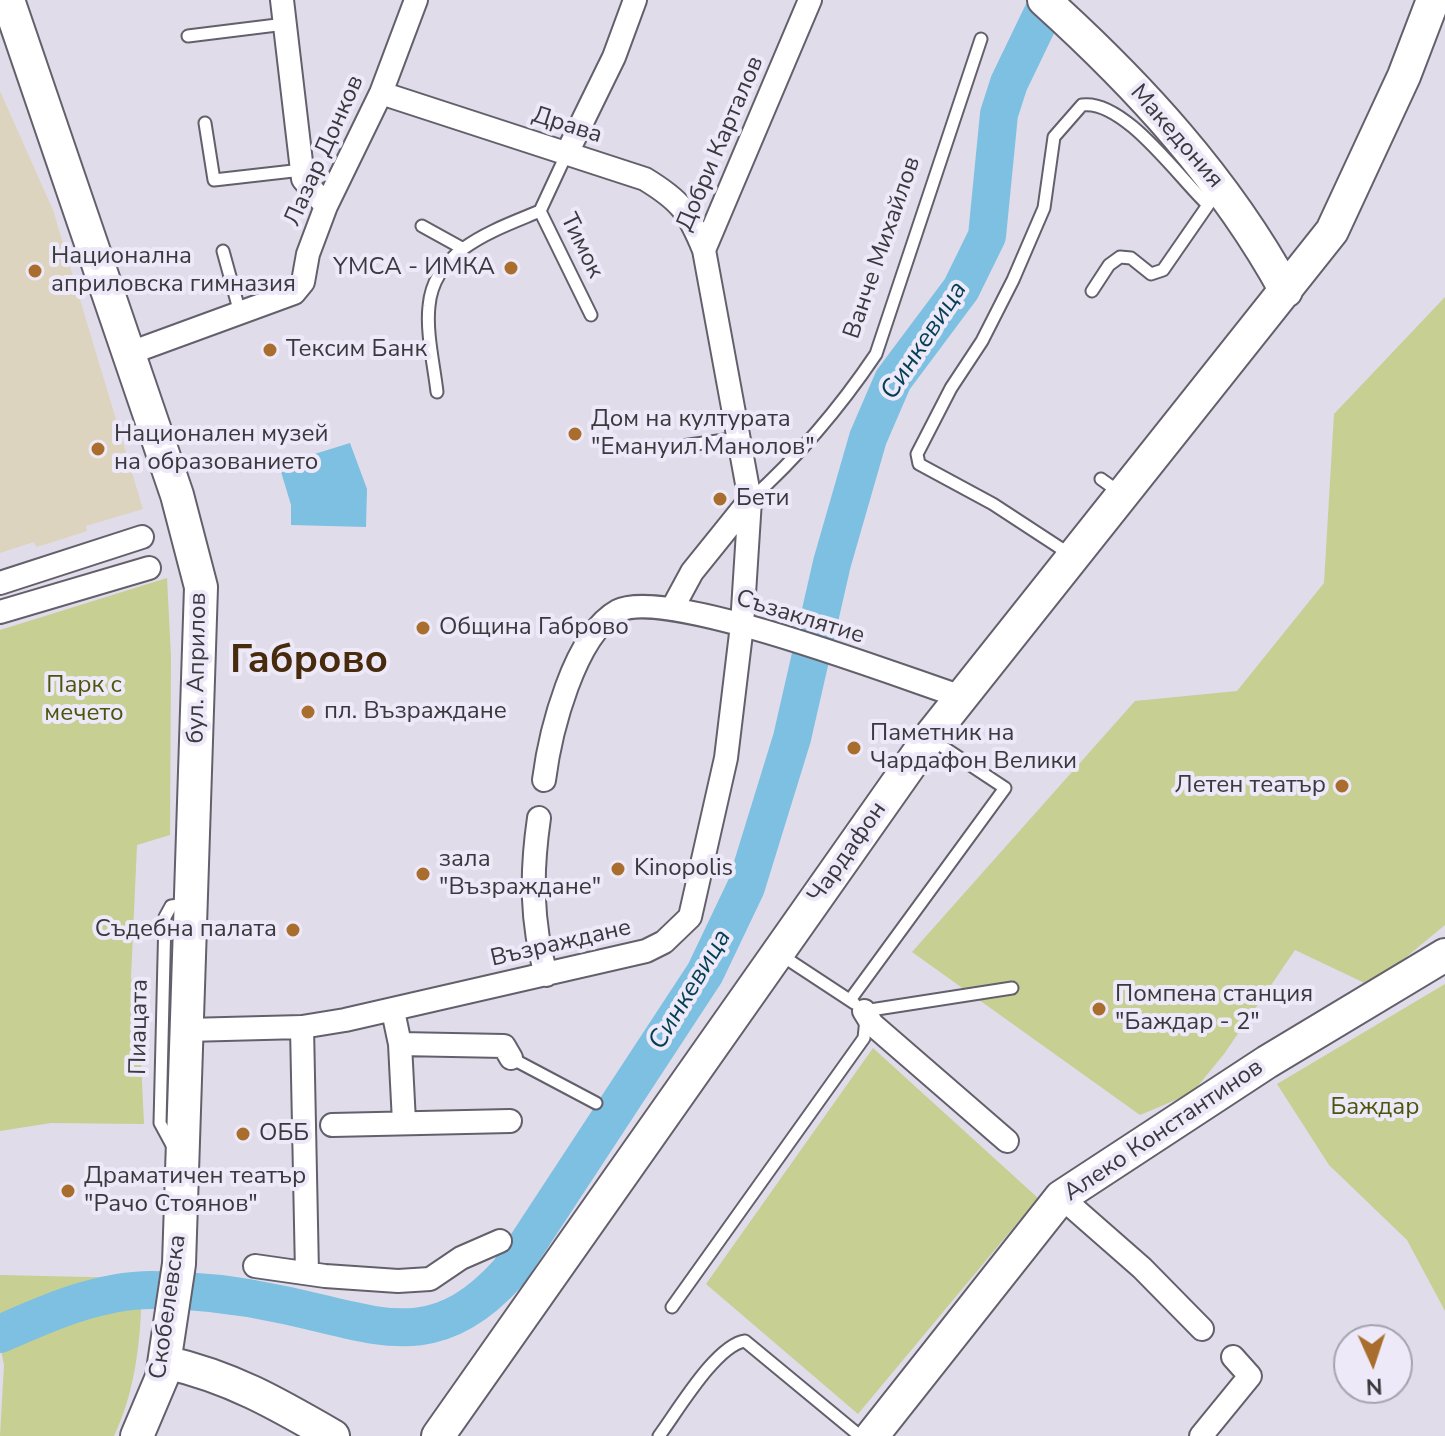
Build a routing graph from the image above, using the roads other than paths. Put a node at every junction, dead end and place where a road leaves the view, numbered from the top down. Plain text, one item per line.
1 (8, 0) edge
2 (282, 0) edge
3 (416, 0) edge
4 (635, 0) edge
5 (810, 0) edge
6 (1044, 0) edge
7 (1433, 0) edge
8 (285, 24) junction
9 (188, 36) dead end
10 (981, 39) dead end
11 (381, 93) junction
12 (205, 123) dead end
13 (567, 153) junction
14 (302, 170) junction
15 (1214, 195) junction
16 (326, 206) junction
17 (540, 211) junction
18 (422, 226) dead end
19 (460, 247) junction
20 (704, 250) junction
21 (223, 251) dead end
22 (1092, 291) dead end
23 (1286, 291) junction
24 (240, 313) junction
25 (591, 315) dead end
26 (130, 353) junction
27 (437, 392) dead end
28 (739, 438) junction
29 (682, 446) dead end
30 (750, 500) junction
31 (142, 537) dead end
32 (1075, 558) junction
33 (149, 568) dead end
34 (0, 583) edge
35 (672, 609) junction
36 (0, 612) edge
37 (753, 629) junction
38 (962, 697) junction
39 (929, 738) junction
40 (544, 780) dead end
41 (539, 818) dead end
42 (191, 904) junction
43 (777, 953) junction
44 (1445, 955) edge
45 (546, 975) junction
46 (1012, 988) dead end
47 (857, 1006) junction
48 (393, 1011) junction
49 (302, 1027) junction
50 (187, 1030) junction
51 (400, 1044) junction
52 (511, 1058) joint
53 (596, 1103) dead end
54 (510, 1121) dead end
55 (404, 1122) junction
56 (332, 1125) dead end
57 (1007, 1141) dead end
58 (183, 1165) junction
59 (1061, 1197) junction
60 (500, 1241) dead end
61 (255, 1266) dead end
62 (307, 1273) junction
63 (672, 1307) dead end
64 (1202, 1329) dead end
65 (167, 1352) junction
66 (1233, 1357) dead end
67 (137, 1436) edge
68 (333, 1436) edge
69 (438, 1436) edge
70 (659, 1436) edge
71 (860, 1436) edge
72 (872, 1436) edge
73 (1201, 1436) edge

1 - 26 main road, бул. Априлов
2 - 8 street
3 - 11 street, Лазар Донков
4 - 13 street
5 - 20 street, Добри Карталов
6 - 15 main road, Македония
7 - 23 main road, Чардафон
8 - 9 lane
8 - 14 street
10 - 30 lane, Ванче Михайлов
11 - 13 street, Драва
11 - 16 street, Лазар Донков
12 - 14 lane
13 - 17 lane, Тимок
13 - 20 street, Драва
14 - 16 street
15 - 22 lane
15 - 23 main road, Македония
15 - 32 lane
16 - 24 street, Лазар Донков
17 - 19 lane
17 - 25 lane, Тимок
18 - 19 lane
19 - 27 lane
20 - 28 street, Добри Карталов
21 - 24 lane
23 - 32 main road, Чардафон
24 - 26 street, Лазар Донков
26 - 42 main road, бул. Априлов
28 - 29 lane
28 - 30 street, Добри Карталов
30 - 35 street
30 - 37 street
31 - 34 street
32 - 38 main road, Чардафон
33 - 36 street
35 - 37 street, Съзаклятие
35 - 40 street, Съзаклятие
37 - 38 street, Съзаклятие
37 - 45 street, Възраждане
38 - 39 main road, Чардафон
39 - 43 main road, Чардафон
39 - 47 lane
41 - 45 street
42 - 50 main road, бул. Априлов
42 - 58 lane, Пиацата
43 - 47 lane
43 - 69 main road, Чардафон
44 - 59 main road, Алеко Константинов
45 - 48 street, Възраждане
46 - 47 lane
47 - 57 street
47 - 63 lane
48 - 49 street, Възраждане
48 - 51 street
49 - 50 street, Възраждане
49 - 62 street
50 - 58 main road, Скобелевска
51 - 52 street
51 - 55 street
52 - 53 lane
54 - 55 street
55 - 56 street
58 - 65 main road, Скобелевска
59 - 64 street
59 - 72 main road, Алеко Константинов
60 - 62 street
61 - 62 street
65 - 67 main road, Скобелевска
65 - 68 main road
66 - 73 street
70 - 71 lane

